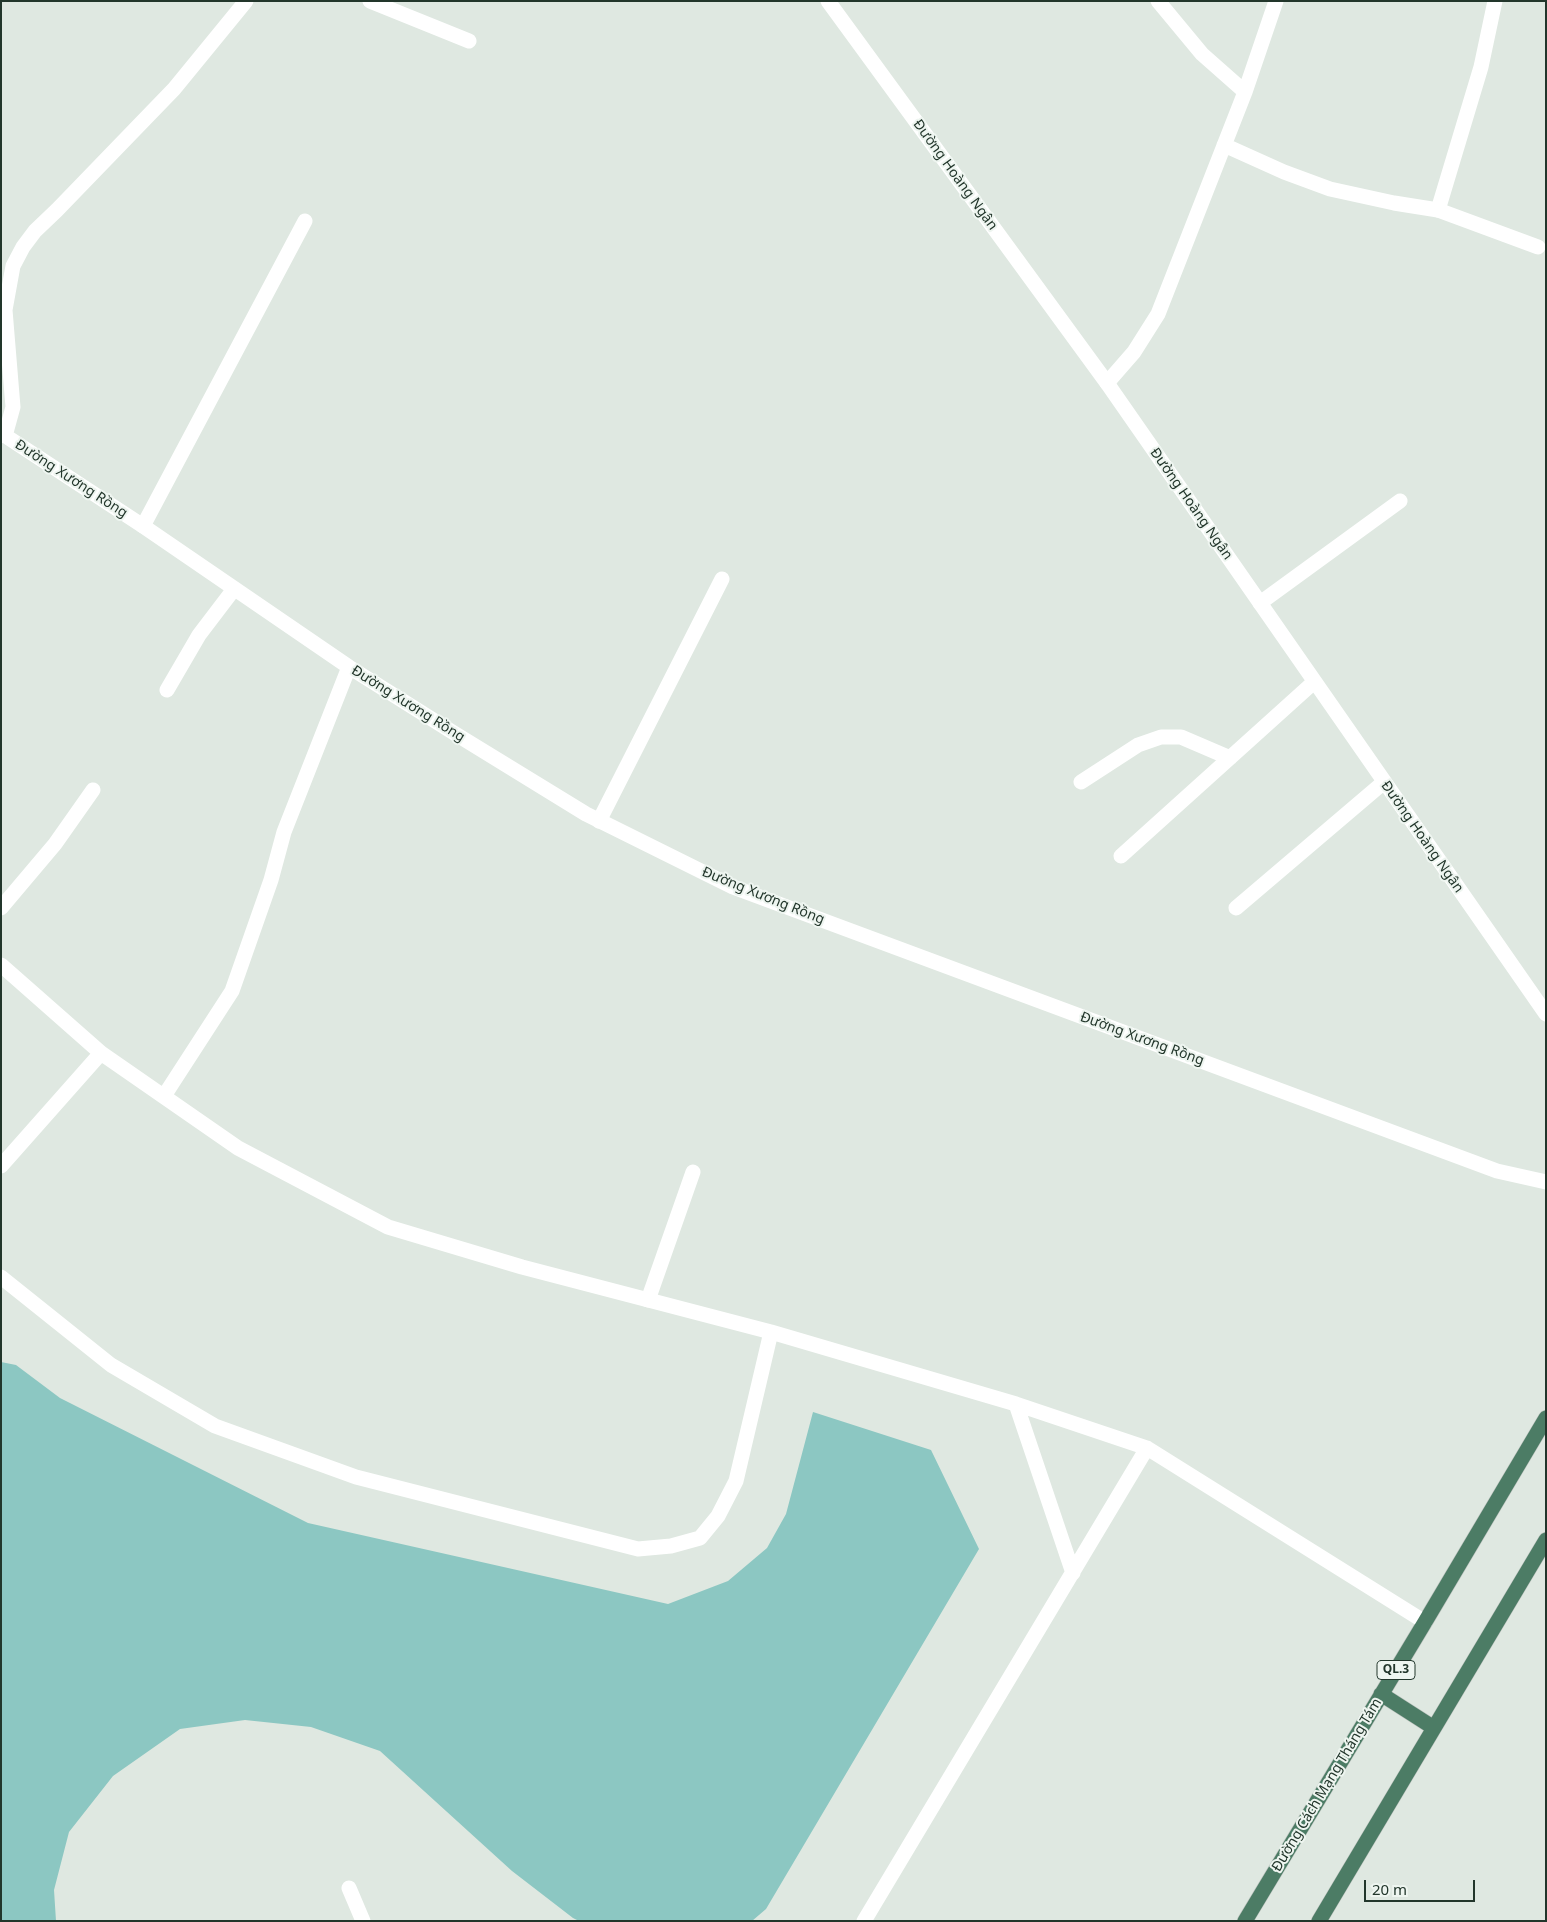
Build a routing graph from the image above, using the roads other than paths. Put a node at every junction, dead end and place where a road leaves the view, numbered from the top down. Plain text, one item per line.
1 (246, 1) edge
2 (370, 1) edge
3 (828, 1) edge
4 (1158, 1) edge
5 (1276, 1) edge
6 (1495, 1) edge
7 (469, 41) dead end
8 (1244, 92) junction
9 (1224, 145) junction
10 (1438, 210) junction
11 (305, 221) dead end
12 (1538, 247) dead end
13 (1107, 383) junction
14 (3, 434) edge
15 (1400, 501) dead end
16 (143, 526) junction
17 (722, 578) dead end
18 (234, 589) junction
19 (1260, 603) junction
20 (349, 667) junction
21 (1314, 682) junction
22 (167, 690) dead end
23 (1230, 758) junction
24 (1081, 782) dead end
25 (1384, 782) junction
26 (93, 790) dead end
27 (599, 821) junction
28 (1121, 856) dead end
29 (1, 908) edge
30 (1236, 908) dead end
31 (1, 965) edge
32 (1546, 1014) edge
33 (101, 1053) junction
34 (164, 1096) junction
35 (1, 1166) edge
36 (693, 1172) dead end
37 (1546, 1182) edge
38 (1, 1277) edge
39 (648, 1300) junction
40 (771, 1332) junction
41 (1016, 1404) junction
42 (1546, 1418) edge
43 (1148, 1448) junction
44 (1546, 1540) edge
45 (1072, 1573) junction
46 (1425, 1622) junction
47 (1382, 1694) junction
48 (1434, 1728) junction
49 (349, 1888) dead end
50 (363, 1921) edge
51 (864, 1921) edge
52 (1245, 1921) edge
53 (1319, 1921) edge

1 - 14 street
2 - 7 street
3 - 13 street, Đường Hoàng Ngân
4 - 8 street
5 - 8 street
6 - 10 street
8 - 9 street
9 - 10 street
9 - 13 street
10 - 12 street
11 - 16 street
13 - 19 street, Đường Hoàng Ngân
14 - 16 street, Đường Xương Rồng
15 - 19 street
16 - 18 street, Đường Xương Rồng
17 - 27 street
18 - 20 street, Đường Xương Rồng
18 - 22 street
19 - 21 street, Đường Hoàng Ngân
20 - 27 street, Đường Xương Rồng
20 - 34 street
21 - 23 street
21 - 25 street, Đường Hoàng Ngân
23 - 24 street
23 - 28 street
25 - 30 street
25 - 32 street, Đường Hoàng Ngân
26 - 29 street
27 - 37 street, Đường Xương Rồng
31 - 33 street
33 - 34 street
33 - 35 street
34 - 39 street
36 - 39 street
38 - 40 street
39 - 40 street
40 - 41 street
41 - 43 street
41 - 45 street
42 - 46 highway, Đường Cách Mạng Tháng Tám / QL.3
43 - 45 street
43 - 46 street
44 - 48 highway
45 - 51 street
46 - 47 highway, Đường Cách Mạng Tháng Tám / QL.3
47 - 48 highway
47 - 52 highway, Đường Cách Mạng Tháng Tám / QL.3
48 - 53 highway
49 - 50 street

